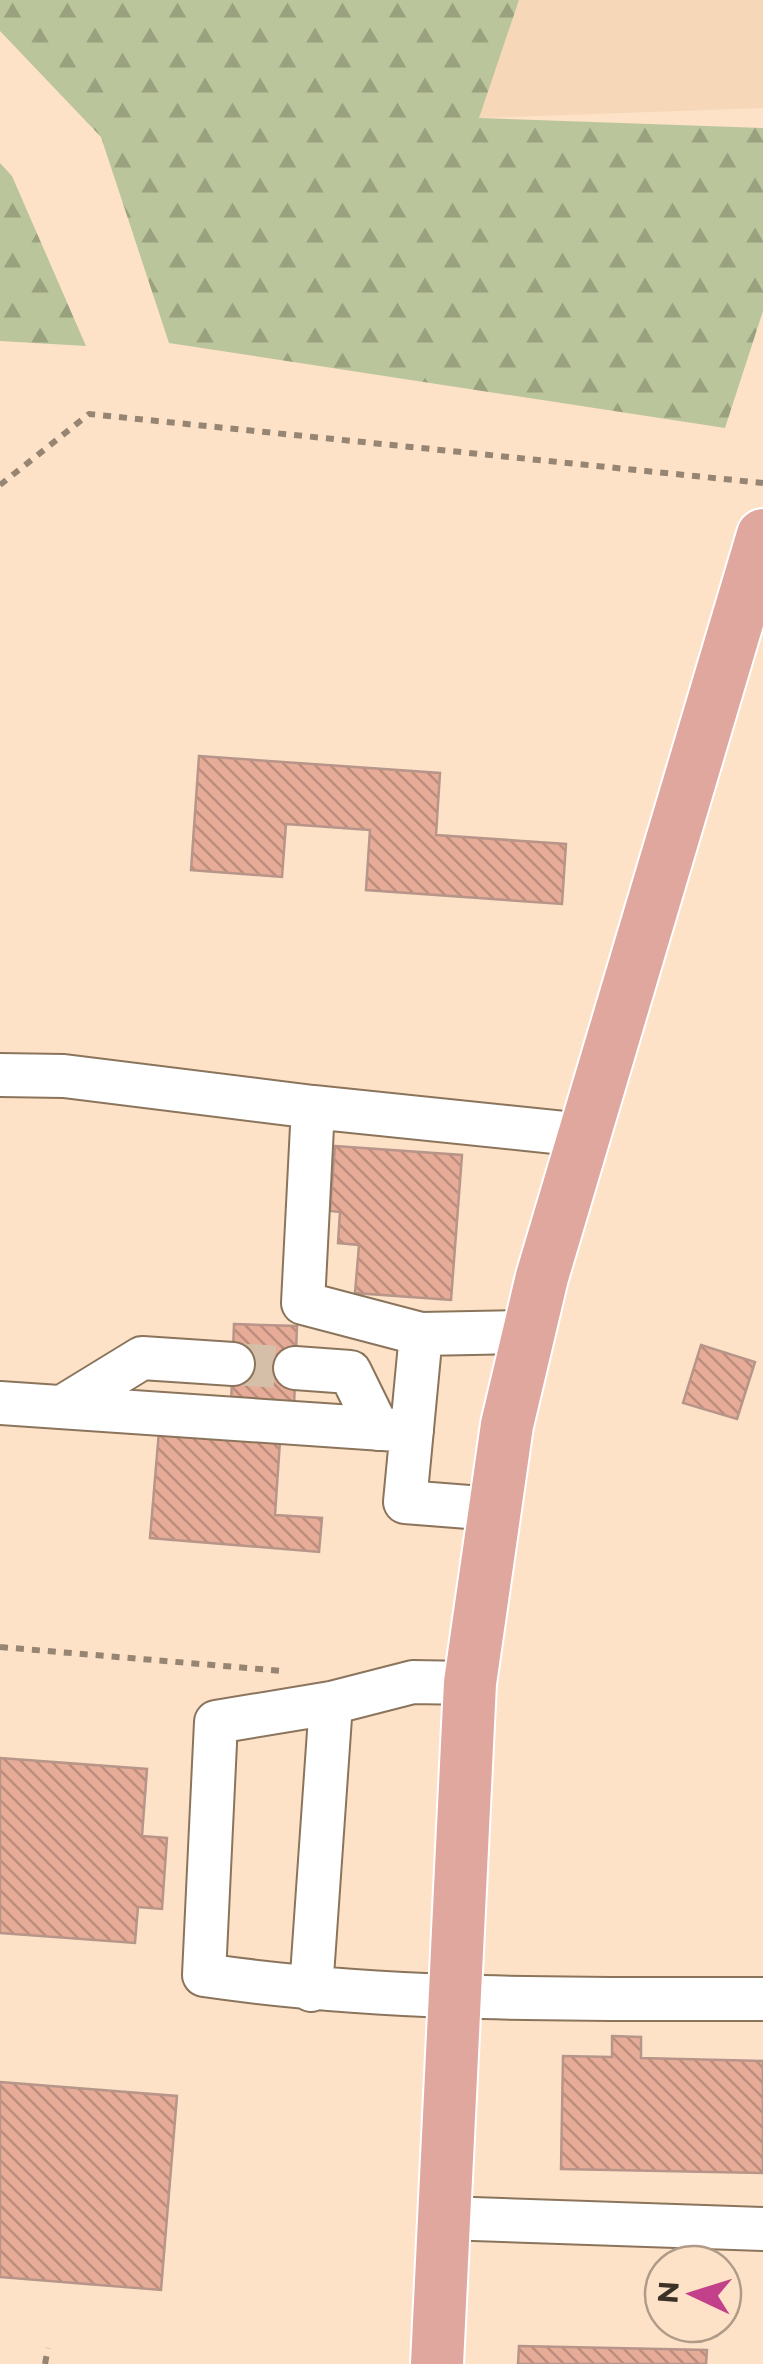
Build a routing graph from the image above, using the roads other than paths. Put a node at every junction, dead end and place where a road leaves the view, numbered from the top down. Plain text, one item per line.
1 (763, 534) edge
2 (0, 1074) edge
3 (313, 1107) junction
4 (584, 1135) junction
5 (529, 1332) junction
6 (420, 1334) junction
7 (233, 1364) tunnel mouth
8 (295, 1368) tunnel mouth
9 (0, 1403) edge
10 (62, 1407) junction
11 (395, 1430) junction
12 (494, 1509) junction
13 (470, 1682) junction
14 (331, 1703) junction
15 (311, 1990) junction
16 (454, 1999) junction
17 (763, 1999) edge
18 (444, 2218) junction
19 (763, 2229) edge
20 (437, 2364) edge

1 - 4 main road
2 - 3 lane
3 - 4 lane
3 - 6 lane
4 - 5 main road
5 - 6 lane
5 - 12 main road
6 - 11 lane
7 - 10 lane
8 - 11 lane
9 - 10 lane
10 - 11 lane
11 - 12 lane
12 - 13 main road
13 - 14 lane
13 - 16 main road
14 - 15 lane
14 - 15 lane
15 - 16 lane
16 - 17 lane
16 - 18 main road
18 - 19 lane
18 - 20 main road

